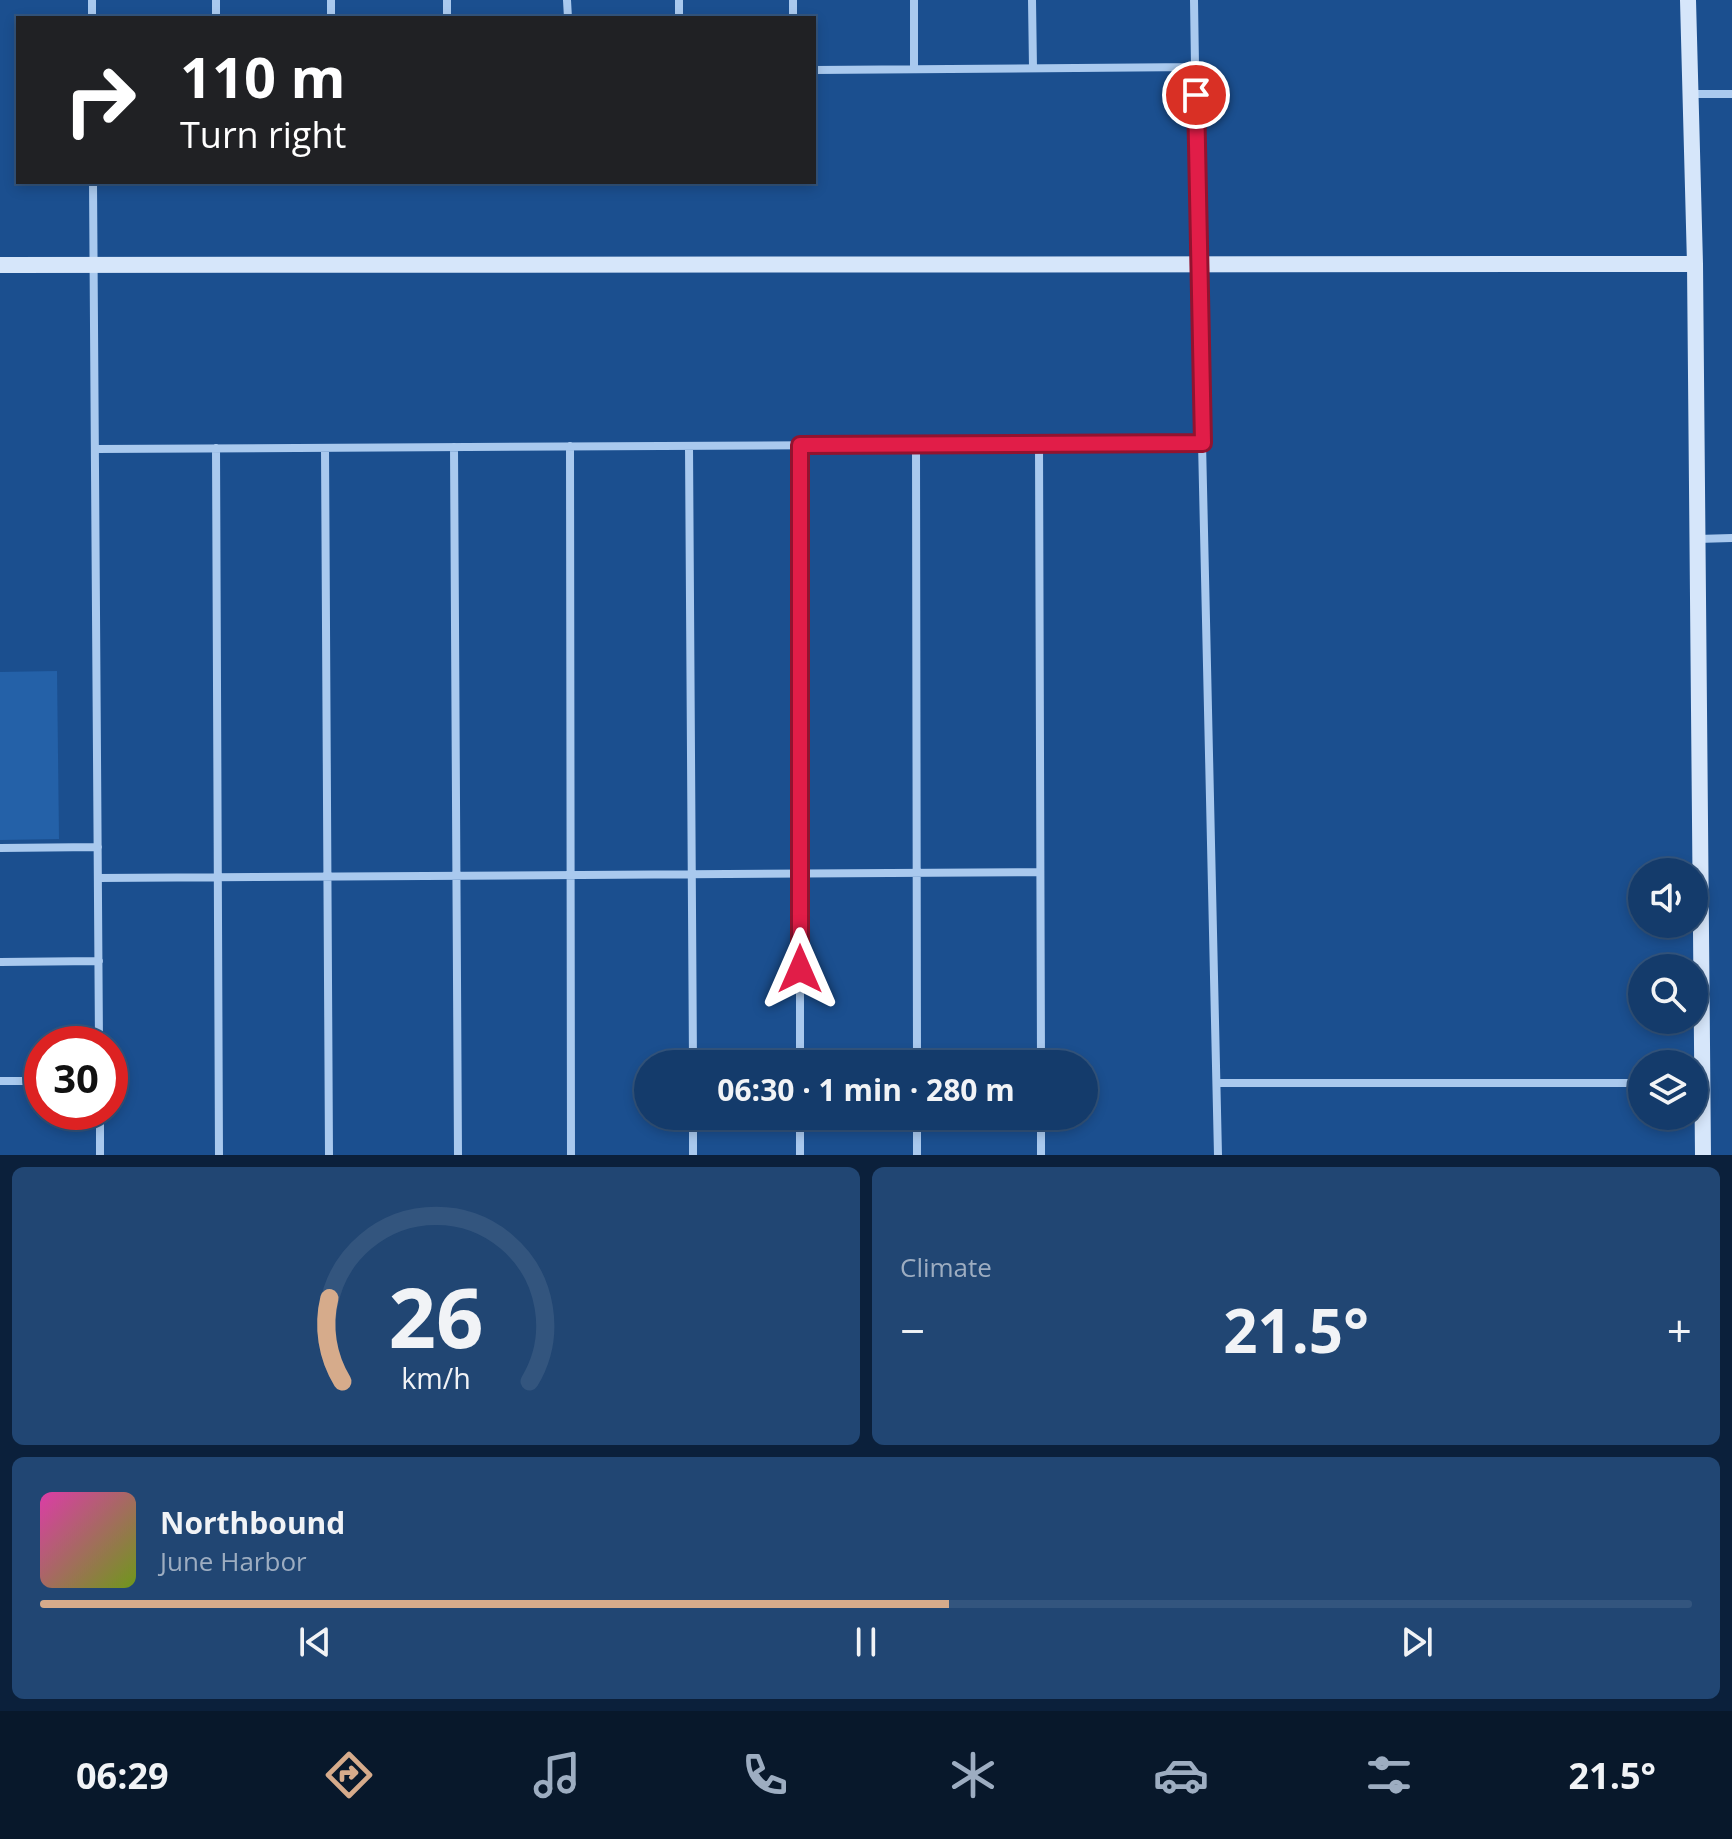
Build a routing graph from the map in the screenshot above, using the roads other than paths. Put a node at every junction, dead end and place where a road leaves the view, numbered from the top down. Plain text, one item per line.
1 (914, 0) edge
2 (1032, 0) edge
3 (1194, 0) edge
4 (1688, 0) edge
5 (1195, 67) junction
6 (1033, 68) junction
7 (914, 69) junction
8 (816, 70) edge
9 (1691, 94) junction
10 (1732, 94) edge
11 (93, 184) edge
12 (1198, 264) junction
13 (1695, 264) junction
14 (0, 265) edge
15 (94, 265) junction
16 (1203, 443) junction
17 (1039, 444) junction
18 (800, 445) junction
19 (916, 445) junction
20 (570, 446) junction
21 (689, 446) junction
22 (454, 447) junction
23 (216, 448) junction
24 (325, 448) junction
25 (95, 449) junction
26 (1732, 538) edge
27 (1697, 539) junction
28 (98, 847) junction
29 (0, 848) edge
30 (917, 872) junction
31 (1040, 872) junction
32 (800, 873) junction
33 (691, 874) junction
34 (456, 875) junction
35 (571, 875) junction
36 (328, 876) junction
37 (218, 877) junction
38 (98, 878) junction
39 (99, 961) junction
40 (0, 962) edge
41 (99, 1026) edge
42 (693, 1050) edge
43 (800, 1050) edge
44 (917, 1050) edge
45 (1041, 1050) edge
46 (1698, 1050) edge
47 (0, 1081) edge
48 (24, 1081) edge
49 (1218, 1083) junction
50 (1628, 1083) edge
51 (100, 1130) edge
52 (693, 1130) edge
53 (800, 1130) edge
54 (917, 1130) edge
55 (1041, 1130) edge
56 (1701, 1130) edge
57 (100, 1155) edge
58 (219, 1155) edge
59 (329, 1155) edge
60 (458, 1155) edge
61 (571, 1155) edge
62 (693, 1155) edge
63 (800, 1155) edge
64 (917, 1155) edge
65 (1041, 1155) edge
66 (1218, 1155) edge
67 (1703, 1155) edge

1 - 7 street
2 - 6 street
3 - 5 street
4 - 9 street
5 - 6 street
5 - 12 street
6 - 7 street
7 - 8 street
9 - 10 street
9 - 13 street
11 - 15 street
12 - 13 street
12 - 15 street
12 - 16 street
13 - 27 street
14 - 15 street
15 - 25 street
16 - 17 street
16 - 49 street
17 - 19 street
17 - 31 street
18 - 19 street
18 - 21 street
18 - 32 street
19 - 30 street
20 - 21 street
20 - 22 street
20 - 35 street
21 - 33 street
22 - 24 street
22 - 34 street
23 - 24 street
23 - 25 street
23 - 37 street
24 - 36 street
25 - 28 street
26 - 27 street
27 - 46 street
28 - 29 street
28 - 38 street
30 - 31 street
30 - 32 street
30 - 44 street
31 - 45 street
32 - 33 street
32 - 43 street
33 - 35 street
33 - 42 street
34 - 35 street
34 - 36 street
34 - 60 street
35 - 61 street
36 - 37 street
36 - 59 street
37 - 38 street
37 - 58 street
38 - 39 street
39 - 40 street
39 - 41 street
47 - 48 street
49 - 50 street
49 - 66 street
51 - 57 street
52 - 62 street
53 - 63 street
54 - 64 street
55 - 65 street
56 - 67 street

